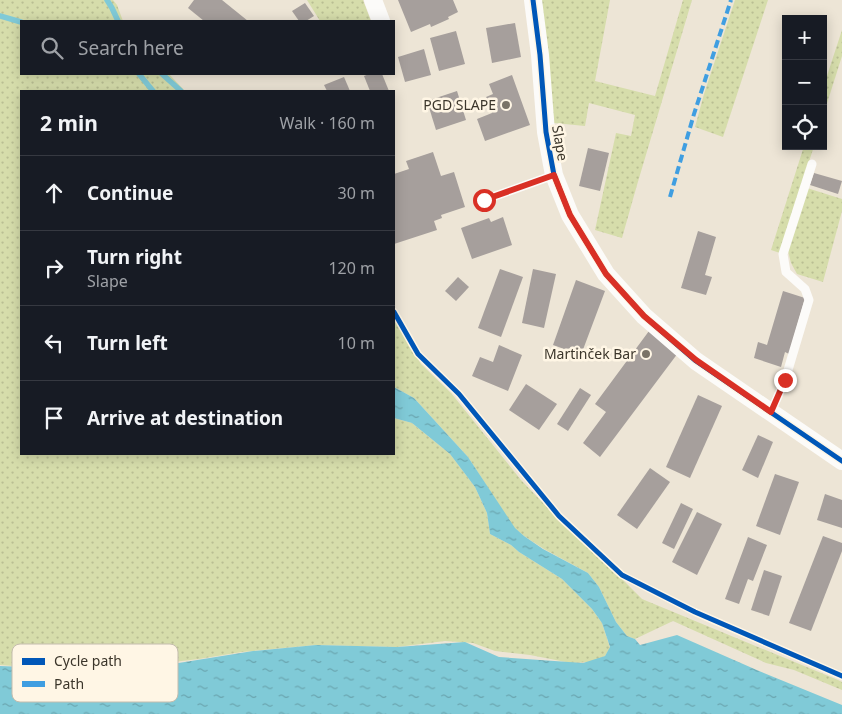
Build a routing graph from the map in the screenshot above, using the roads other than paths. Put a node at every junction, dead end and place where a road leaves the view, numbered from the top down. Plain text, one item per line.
1 (373, 0) edge
2 (533, 0) edge
3 (381, 20) edge
4 (812, 164) dead end
5 (554, 175) junction
6 (484, 200) dead end
7 (771, 412) junction
8 (842, 461) edge

1 - 3 street
2 - 5 street, Slape
4 - 7 lane
5 - 6 lane
5 - 7 street, Slape
7 - 8 street, Slape

